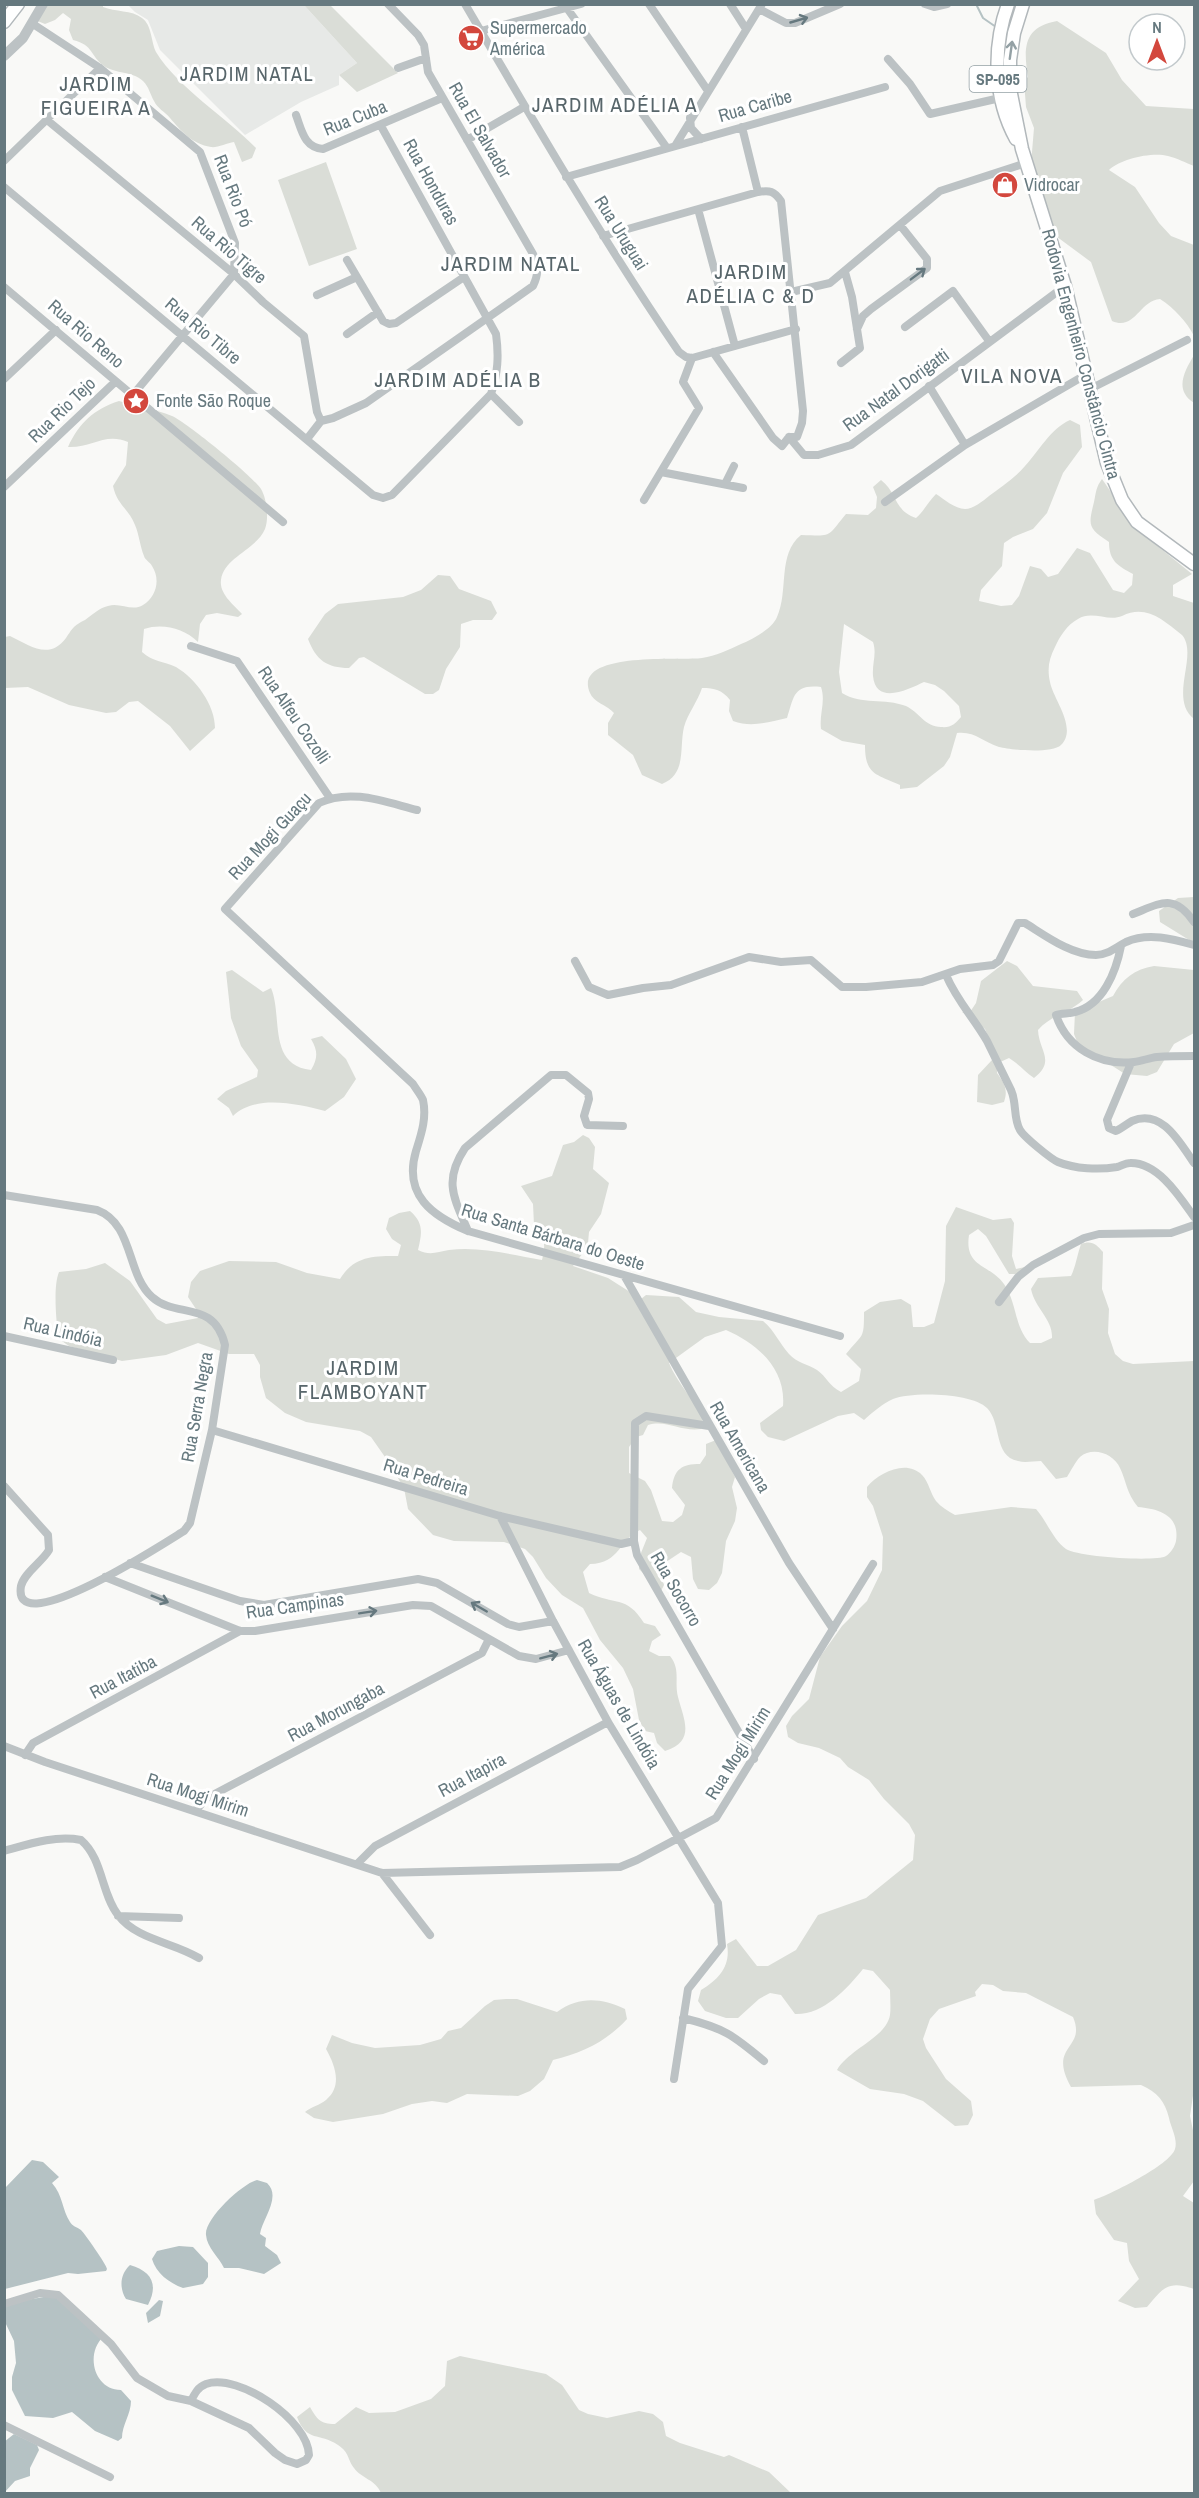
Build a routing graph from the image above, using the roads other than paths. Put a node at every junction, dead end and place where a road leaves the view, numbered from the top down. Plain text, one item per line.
1 (18, 4) edge
2 (43, 4) edge
3 (388, 4) edge
4 (465, 4) edge
5 (580, 4) edge
6 (649, 4) edge
7 (730, 4) edge
8 (840, 4) edge
9 (924, 4) edge
10 (947, 4) edge
11 (1008, 4) edge
12 (1023, 4) edge
13 (565, 6) edge
14 (761, 7) edge
15 (4, 22) edge
16 (33, 24) junction
17 (746, 29) junction
18 (481, 31) junction
19 (4, 56) edge
20 (426, 58) junction
21 (888, 59) dead end
22 (100, 68) junction
23 (398, 68) dead end
24 (885, 87) dead end
25 (708, 91) junction
26 (442, 98) junction
27 (1000, 98) junction
28 (524, 107) junction
29 (296, 115) dead end
30 (690, 118) junction
31 (47, 120) junction
32 (381, 126) junction
33 (742, 127) junction
34 (700, 139) junction
35 (467, 140) junction
36 (671, 147) junction
37 (1022, 149) junction
38 (4, 161) edge
39 (1026, 163) junction
40 (566, 177) junction
41 (4, 187) edge
42 (758, 192) junction
43 (698, 209) junction
44 (900, 225) junction
45 (603, 236) junction
46 (347, 260) dead end
47 (845, 272) junction
48 (234, 274) junction
49 (357, 277) junction
50 (464, 277) junction
51 (1065, 286) junction
52 (4, 287) edge
53 (791, 292) junction
54 (317, 295) dead end
55 (852, 297) junction
56 (871, 309) junction
57 (378, 312) junction
58 (486, 317) junction
59 (905, 327) dead end
60 (795, 328) junction
61 (857, 329) junction
62 (56, 330) junction
63 (347, 334) dead end
64 (183, 335) junction
65 (1187, 340) dead end
66 (989, 341) junction
67 (735, 346) junction
68 (713, 352) junction
69 (692, 358) junction
70 (841, 363) dead end
71 (1087, 374) junction
72 (4, 379) edge
73 (116, 382) junction
74 (929, 386) junction
75 (1090, 389) junction
76 (491, 394) junction
77 (132, 396) junction
78 (321, 421) junction
79 (519, 422) dead end
80 (789, 436) junction
81 (306, 439) junction
82 (965, 446) junction
83 (734, 466) dead end
84 (661, 472) junction
85 (725, 484) junction
86 (4, 487) edge
87 (743, 488) dead end
88 (644, 500) dead end
89 (885, 502) dead end
90 (283, 522) dead end
91 (1194, 564) edge
92 (191, 646) dead end
93 (330, 798) junction
94 (417, 810) dead end
95 (225, 909) joint
96 (1133, 914) dead end
97 (1194, 922) edge
98 (1194, 945) edge
99 (1121, 946) junction
100 (575, 961) dead end
101 (946, 975) junction
102 (1194, 1056) edge
103 (1131, 1062) junction
104 (623, 1126) dead end
105 (1194, 1163) edge
106 (4, 1196) edge
107 (1194, 1216) edge
108 (1194, 1225) edge
109 (468, 1232) junction
110 (625, 1277) junction
111 (999, 1302) dead end
112 (4, 1336) edge
113 (840, 1336) dead end
114 (113, 1360) dead end
115 (709, 1426) junction
116 (212, 1430) junction
117 (4, 1486) edge
118 (500, 1516) junction
119 (634, 1541) junction
120 (130, 1563) junction
121 (873, 1564) dead end
122 (105, 1577) junction
123 (553, 1621) junction
124 (833, 1629) junction
125 (240, 1631) junction
126 (489, 1639) junction
127 (569, 1650) junction
128 (608, 1722) junction
129 (4, 1746) edge
130 (25, 1755) junction
131 (754, 1759) junction
132 (195, 1811) junction
133 (678, 1838) junction
134 (4, 1851) edge
135 (357, 1864) junction
136 (382, 1873) junction
137 (118, 1916) junction
138 (179, 1918) dead end
139 (430, 1935) dead end
140 (199, 1958) dead end
141 (683, 2018) junction
142 (764, 2061) dead end
143 (674, 2079) dead end
144 (4, 2304) edge
145 (191, 2401) junction
146 (4, 2425) edge
147 (110, 2477) dead end

1 - 15 main road
2 - 16 street
3 - 20 street, Rua El Salvador
4 - 18 street, Rua Uruguai
5 - 13 street
6 - 25 street
7 - 17 street
14 -> 8 street
9 - 10 street
11 - 27 main road, Rodovia Engenheiro Constâncio Cintra / SP-095
37 -> 12 main road, Rodovia Engenheiro Constâncio Cintra / SP-095
13 - 18 street
13 - 36 street
14 - 17 street
16 - 19 street
16 - 22 street, Rua Rio Pó
17 - 25 street
18 - 28 street, Rua Uruguai
20 - 23 street
20 - 26 street, Rua El Salvador
21 - 27 street
22 - 31 street
22 - 48 street, Rua Rio Pó
24 - 33 street, Rua Caribe
25 - 30 street
26 - 32 street, Rua Cuba
26 - 35 street, Rua El Salvador
27 - 37 main road, Rodovia Engenheiro Constâncio Cintra / SP-095
28 - 35 street
28 - 40 street, Rua Uruguai
29 - 32 street, Rua Cuba
30 - 34 street
30 - 36 street
31 - 38 street
31 - 48 street, Rua Rio Tigre
32 - 50 street, Rua Honduras
33 - 34 street, Rua Caribe
33 - 42 street
34 - 36 street, Rua Caribe
35 - 58 street, Rua El Salvador
36 - 40 street, Rua Caribe
37 - 39 main road, Rodovia Engenheiro Constâncio Cintra / SP-095
39 - 44 street
39 - 51 main road, Rodovia Engenheiro Constâncio Cintra / SP-095
40 - 45 street, Rua Uruguai
41 - 64 street, Rua Rio Tibre
42 - 43 street
42 - 53 street
43 - 45 street
43 - 67 street
44 - 47 street
56 -> 44 street
45 - 69 street, Rua Uruguai
46 - 49 street
47 - 53 street
47 - 55 street
48 - 64 street
48 - 78 street, Rua Rio Tigre
49 - 54 street
49 - 57 street
50 - 57 street
50 - 58 street, Rua Honduras
51 - 66 street, Rua Natal Dorigatti
51 - 71 main road, Rodovia Engenheiro Constâncio Cintra / SP-095
52 - 62 street, Rua Rio Reno
53 - 60 street
55 - 56 street
55 - 61 street
56 - 61 street
57 - 63 street
58 - 76 street, Rua Honduras
58 - 78 street
59 - 66 street
60 - 67 street
60 - 80 street
61 - 70 street
62 - 72 street
62 - 73 street, Rua Rio Reno
64 - 77 street
64 - 81 street, Rua Rio Tibre
65 - 75 street
66 - 74 street, Rua Natal Dorigatti
67 - 68 street
68 - 69 street
68 - 80 street
69 - 84 street
71 - 75 main road, Rodovia Engenheiro Constâncio Cintra / SP-095
71 - 82 street
73 - 77 street, Rua Rio Reno
73 - 86 street, Rua Rio Tejo
74 - 80 street, Rua Natal Dorigatti
74 - 82 street
75 - 91 main road, Rodovia Engenheiro Constâncio Cintra / SP-095
76 - 79 street
76 - 81 street, Rua Rio Tibre
77 - 90 street, Rua Rio Reno
78 - 81 street
82 - 89 street
83 - 85 street
84 - 85 street
84 - 88 street
85 - 87 street
92 - 93 street, Rua Alfeu Cozolli
93 - 94 street, Rua Mogi Guaçu
93 - 95 street, Rua Mogi Guaçu
95 - 109 street, Rua Santa Bárbara do Oeste
96 - 97 street
98 - 99 street
99 - 101 street
99 - 103 street
100 - 101 street
101 - 107 street
102 - 103 street
103 - 105 street
104 - 109 street
106 - 116 street, Rua Serra Negra
108 - 111 street
109 - 110 street, Rua Santa Bárbara do Oeste
110 - 113 street, Rua Santa Bárbara do Oeste
110 - 115 street, Rua Americana
112 - 114 street, Rua Lindóia
115 - 119 street, Rua Socorro
115 - 124 street, Rua Americana
116 - 118 street, Rua Pedreira
116 - 120 street, Rua Serra Negra
117 - 122 street
118 - 119 street, Rua Pedreira
118 - 123 street, Rua Águas de Lindóia
119 - 131 street, Rua Socorro
120 - 122 street, Rua Serra Negra
123 -> 120 street, Rua Campinas
121 - 124 street, Rua Mogi Mirim
122 -> 125 street, Rua Campinas
123 - 127 street, Rua Águas de Lindóia
124 - 131 street, Rua Mogi Mirim
125 -> 126 street, Rua Campinas
125 - 130 street, Rua Itatiba
126 -> 127 street, Rua Campinas
126 - 132 street, Rua Morungaba
127 - 128 street, Rua Águas de Lindóia
128 - 133 street, Rua Águas de Lindóia
128 - 135 street, Rua Itapira
129 - 130 street, Rua Mogi Mirim
130 - 132 street, Rua Mogi Mirim
131 - 133 street, Rua Mogi Mirim
132 - 135 street, Rua Mogi Mirim
133 - 136 street, Rua Mogi Mirim
133 - 141 street, Rua Águas de Lindóia
134 - 137 street
135 - 136 street, Rua Mogi Mirim
136 - 139 street
137 - 138 street
137 - 140 street
141 - 142 street
141 - 143 street
144 - 145 street
145 - 145 street
146 - 147 street

